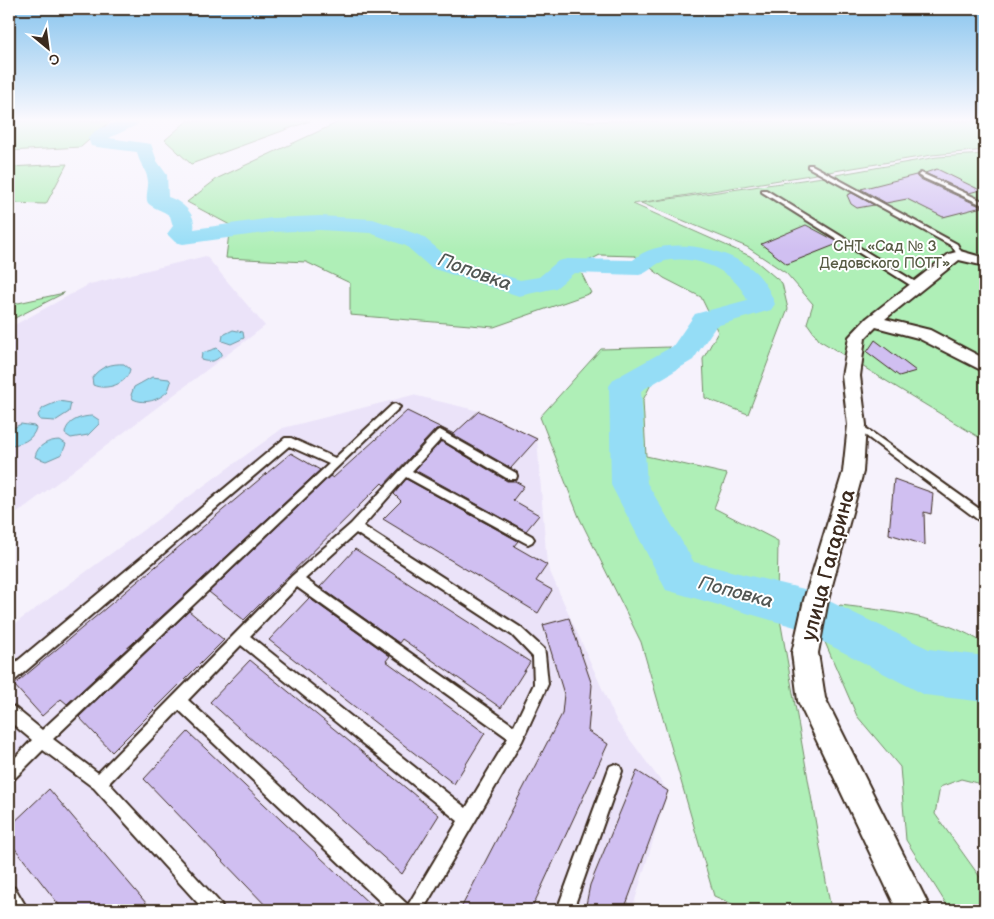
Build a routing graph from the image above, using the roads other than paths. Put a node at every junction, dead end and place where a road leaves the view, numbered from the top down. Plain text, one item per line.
1 (810, 166) dead end
2 (922, 175) dead end
3 (764, 191) dead end
4 (985, 204) edge
5 (960, 255) junction
6 (985, 262) edge
7 (918, 286) junction
8 (873, 321) junction
9 (985, 366) edge
10 (396, 407) dead end
11 (857, 425) junction
12 (337, 463) junction
13 (405, 472) junction
14 (512, 476) dead end
15 (985, 519) edge
16 (355, 527) junction
17 (528, 539) dead end
18 (296, 580) junction
19 (241, 637) junction
20 (9, 676) edge
21 (179, 701) junction
22 (9, 712) edge
23 (516, 736) junction
24 (42, 740) junction
25 (615, 771) dead end
26 (9, 774) edge
27 (99, 783) junction
28 (468, 820) junction
29 (9, 894) edge
30 (20, 910) edge
31 (215, 910) edge
32 (401, 910) edge
33 (414, 910) edge
34 (565, 910) edge
35 (914, 910) edge

1 - 5 lane
2 - 4 lane
3 - 7 lane
5 - 6 street
5 - 7 street, улица Гагарина
7 - 8 street, улица Гагарина
8 - 9 street
8 - 11 street, улица Гагарина
10 - 12 lane
11 - 15 lane
11 - 35 street, улица Гагарина
12 - 20 lane
12 - 24 lane
13 - 14 lane
13 - 16 lane
13 - 17 lane
16 - 18 lane
16 - 23 lane
18 - 19 lane
18 - 23 lane
19 - 21 lane
19 - 28 lane
21 - 27 lane
21 - 32 lane
22 - 24 lane
23 - 28 lane
24 - 26 lane
24 - 27 lane
25 - 34 lane
27 - 31 lane
28 - 33 lane
29 - 30 lane

